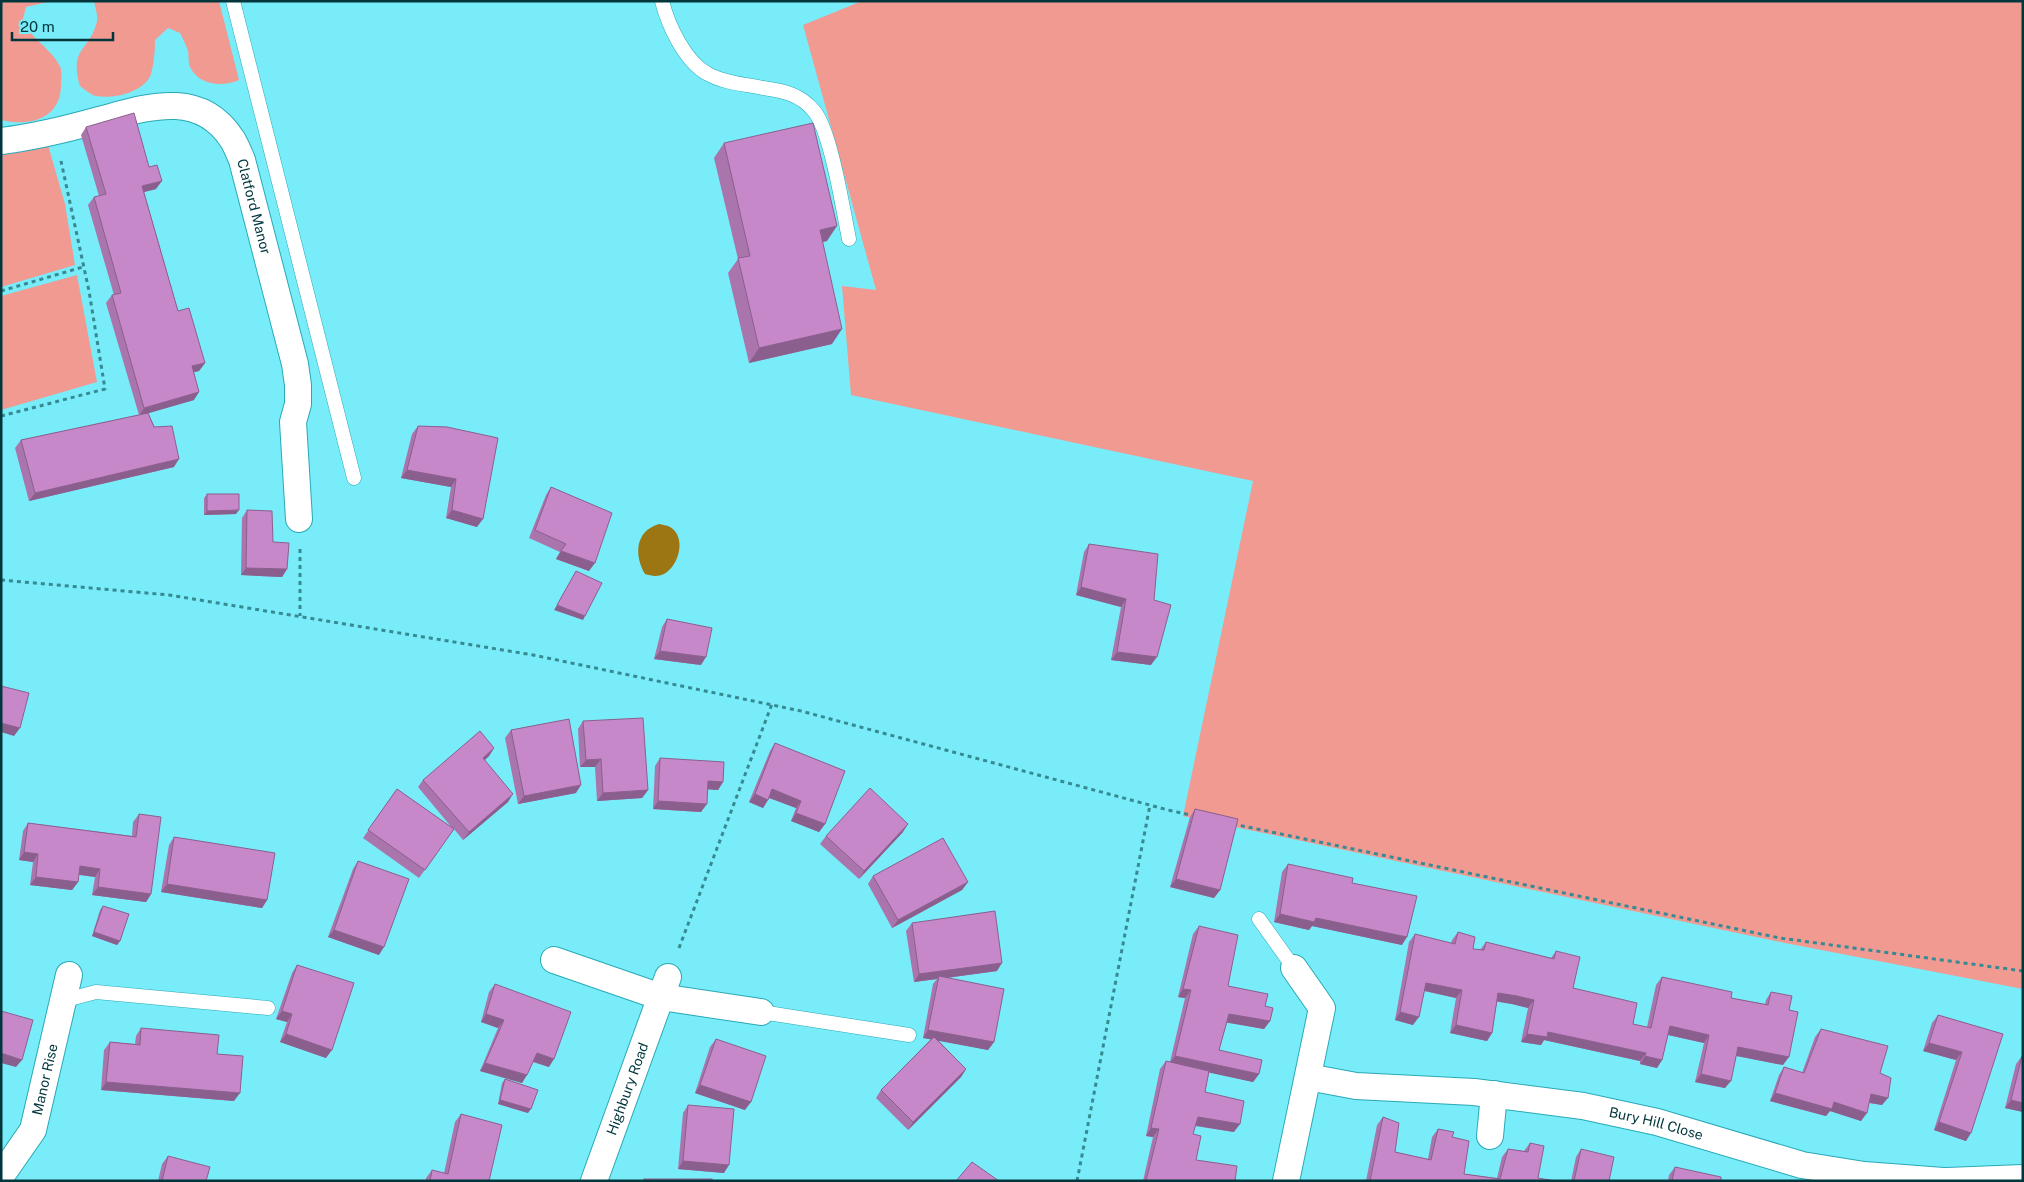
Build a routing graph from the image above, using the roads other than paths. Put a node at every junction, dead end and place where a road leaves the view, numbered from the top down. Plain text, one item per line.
1 (233, 1) edge
2 (662, 1) edge
3 (1, 140) edge
4 (849, 239) dead end
5 (354, 478) dead end
6 (299, 519) road end
7 (1259, 919) dead end
8 (554, 960) dead end
9 (1294, 968) joint
10 (69, 975) dead end
11 (665, 987) junction
12 (62, 1001) junction
13 (268, 1008) dead end
14 (761, 1012) joint
15 (909, 1035) dead end
16 (1308, 1077) junction
17 (1494, 1094) junction
18 (1490, 1136) dead end
19 (1815, 1174) edge
20 (1, 1176) edge
21 (2023, 1178) edge
22 (594, 1181) edge
23 (1286, 1181) edge
24 (1943, 1181) edge
25 (1947, 1181) edge

1 - 5 lane
2 - 4 lane
3 - 6 street, Clatford Manor
7 - 9 lane
8 - 11 street
9 - 16 street
10 - 12 street, Manor Rise
11 - 14 street
11 - 22 street, Highbury Road
12 - 13 lane
12 - 20 street, Manor Rise
14 - 15 lane
16 - 17 street, Bury Hill Close
16 - 23 street
17 - 18 street
17 - 19 street, Bury Hill Close
19 - 24 street, Bury Hill Close
21 - 25 street

